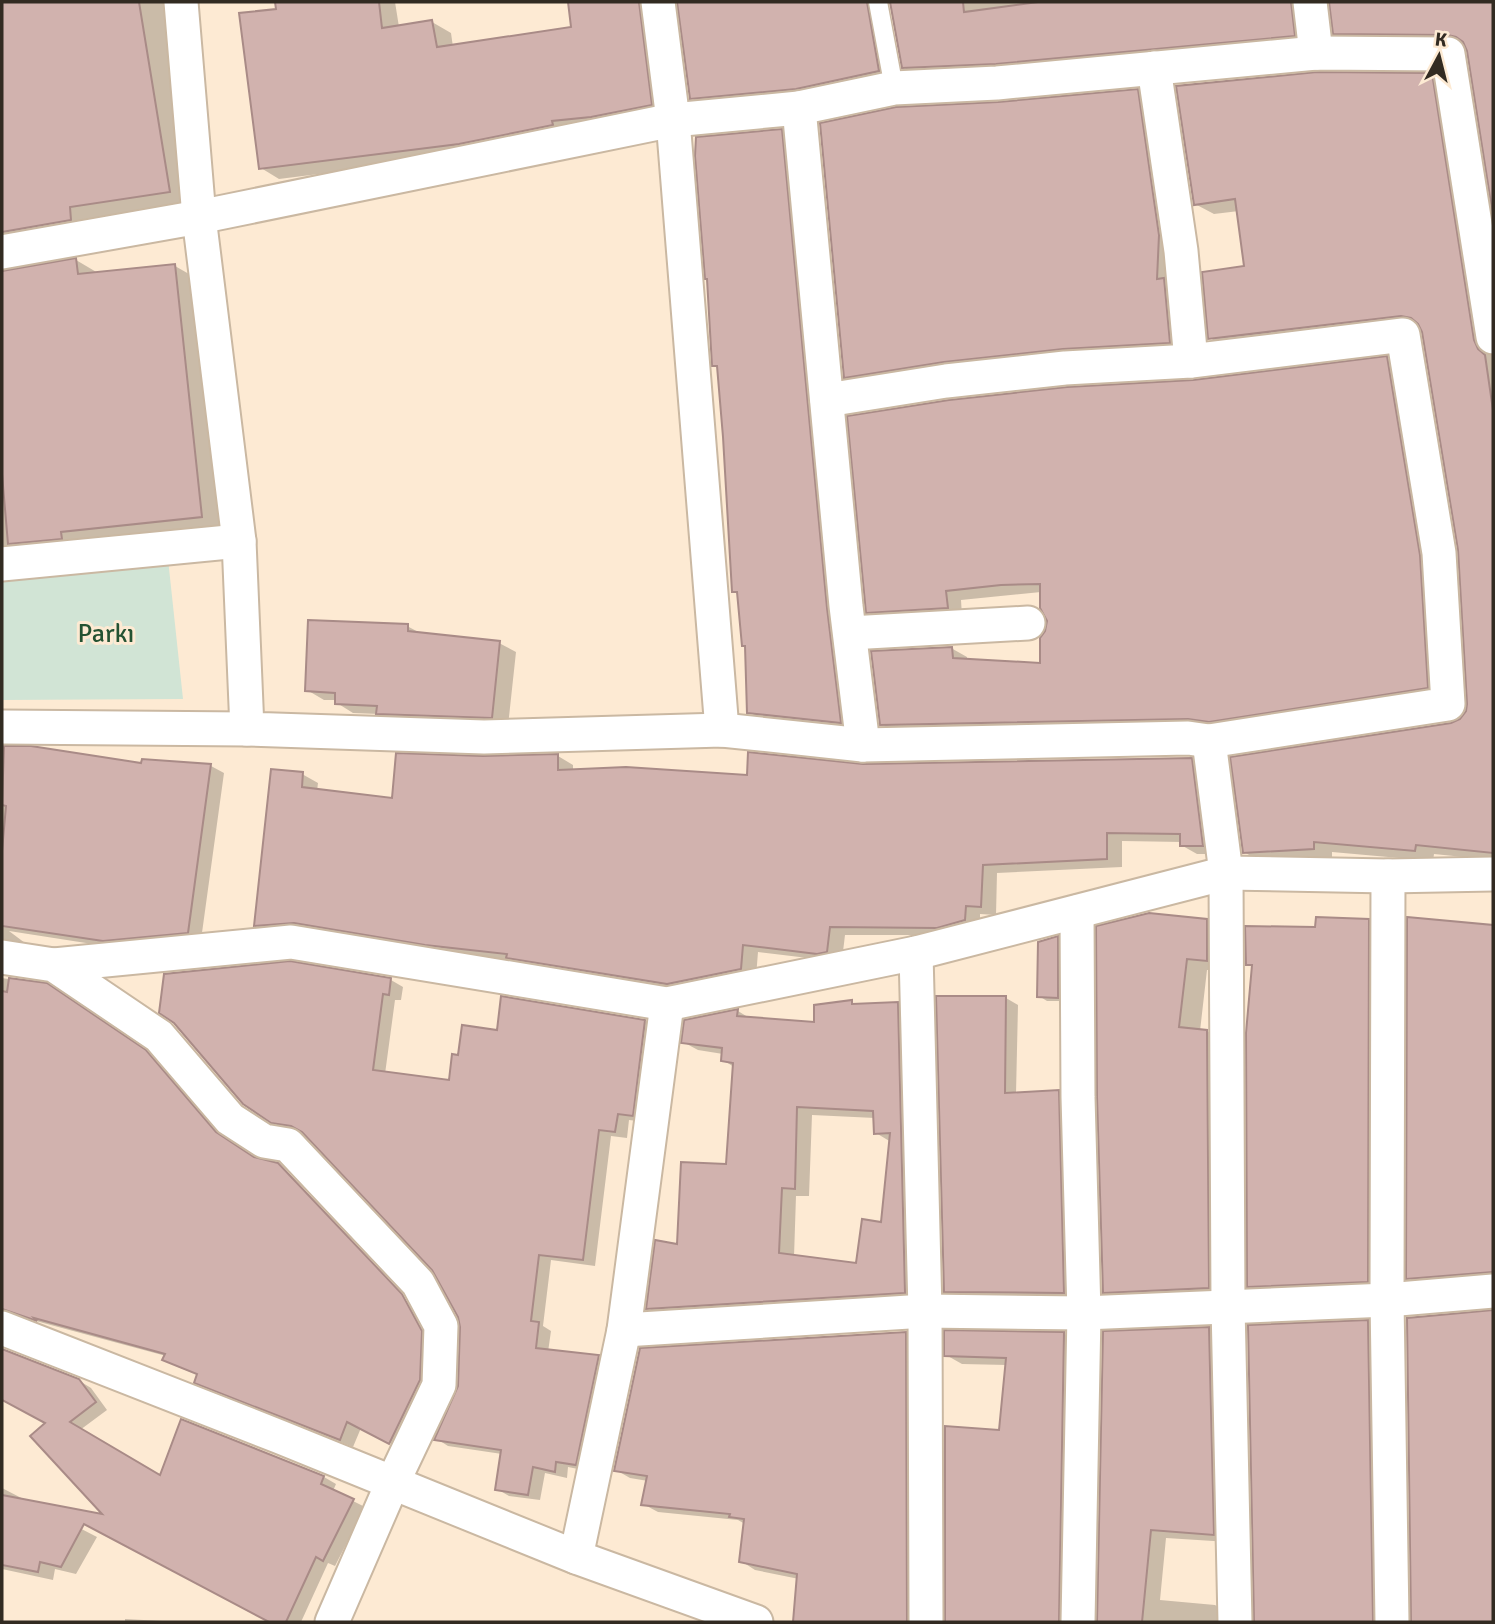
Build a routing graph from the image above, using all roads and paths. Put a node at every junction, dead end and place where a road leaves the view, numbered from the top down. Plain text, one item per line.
1 (181, 2) edge
2 (657, 2) edge
3 (878, 2) edge
4 (1310, 2) edge
5 (1315, 53) junction
6 (1154, 68) junction
7 (894, 89) junction
8 (799, 108) junction
9 (673, 120) junction
10 (199, 217) junction
11 (2, 252) edge
12 (1493, 337) edge
13 (1191, 361) junction
14 (827, 400) junction
15 (239, 541) junction
16 (2, 564) edge
17 (1028, 623) dead end
18 (850, 633) junction
19 (2, 727) edge
20 (247, 729) junction
21 (722, 730) junction
22 (1209, 741) junction
23 (863, 745) junction
24 (1226, 873) junction
25 (1493, 874) edge
26 (1388, 876) junction
27 (1077, 912) junction
28 (916, 953) junction
29 (2, 957) edge
30 (54, 965) junction
31 (667, 1004) junction
32 (1493, 1291) edge
33 (1387, 1300) junction
34 (1228, 1306) junction
35 (925, 1311) junction
36 (1084, 1313) junction
37 (2, 1328) edge
38 (624, 1330) junction
39 (392, 1484) junction
40 (576, 1557) junction
41 (332, 1622) edge
42 (756, 1622) edge
43 (926, 1622) edge
44 (1078, 1622) edge
45 (1235, 1622) edge
46 (1392, 1622) edge

1 - 10 street
2 - 9 street
3 - 7 lane
4 - 5 street
5 - 6 street
5 - 12 street
6 - 7 street
6 - 13 street
7 - 8 street
8 - 9 street
8 - 14 street
9 - 10 street
9 - 21 street
10 - 11 street
10 - 15 street
13 - 14 street
13 - 22 street
14 - 18 street
15 - 16 street
15 - 20 street
17 - 18 street
18 - 23 street
19 - 20 street
20 - 21 street
21 - 23 street
22 - 23 street
22 - 24 street
24 - 26 street
24 - 27 street
24 - 34 street
25 - 26 street
26 - 33 street
27 - 28 street
27 - 36 street
28 - 31 street
28 - 35 street
29 - 30 street
30 - 31 street
30 - 39 street
31 - 38 street
32 - 33 street
33 - 34 street
33 - 46 street
34 - 36 street
34 - 45 street
35 - 36 street
35 - 38 street
35 - 43 street
36 - 44 street
37 - 39 street
38 - 40 street
39 - 40 street
39 - 41 street
40 - 42 street

